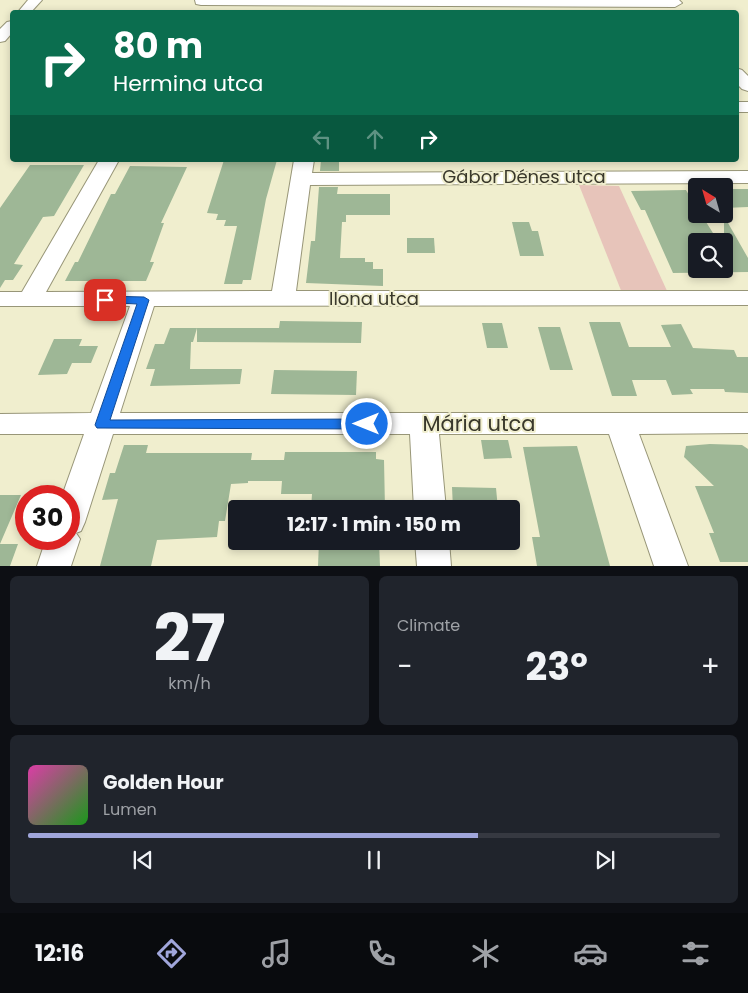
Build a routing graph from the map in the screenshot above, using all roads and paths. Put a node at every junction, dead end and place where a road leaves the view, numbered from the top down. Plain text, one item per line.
1 (35, 0) edge
2 (199, 4) edge
3 (677, 5) edge
4 (399, 8) edge
5 (26, 10) edge
6 (10, 27) edge
7 (0, 38) edge
8 (108, 162) edge
9 (400, 168) edge
10 (303, 169) edge
11 (748, 177) edge
12 (748, 298) edge
13 (0, 300) edge
14 (29, 300) junction
15 (144, 300) junction
16 (283, 300) junction
17 (748, 423) edge
18 (0, 424) edge
19 (424, 424) junction
20 (621, 424) junction
21 (102, 425) junction
22 (80, 490) edge
23 (429, 500) edge
24 (59, 550) edge
25 (433, 550) edge
26 (54, 566) edge
27 (434, 566) edge
28 (671, 566) edge

1 - 5 street
2 - 4 street
3 - 4 street
6 - 7 street
8 - 14 street
9 - 10 street, Gábor Dénes utca
9 - 11 street, Gábor Dénes utca
10 - 16 street
12 - 16 street, Ilona utca
13 - 14 street, Ilona utca
14 - 15 street, Ilona utca
15 - 16 street, Ilona utca
15 - 21 street
17 - 20 street, Mária utca
18 - 21 street, Mária utca
19 - 20 street, Mária utca
19 - 21 street, Mária utca
19 - 23 street
20 - 28 street
21 - 22 street
24 - 26 street
25 - 27 street

